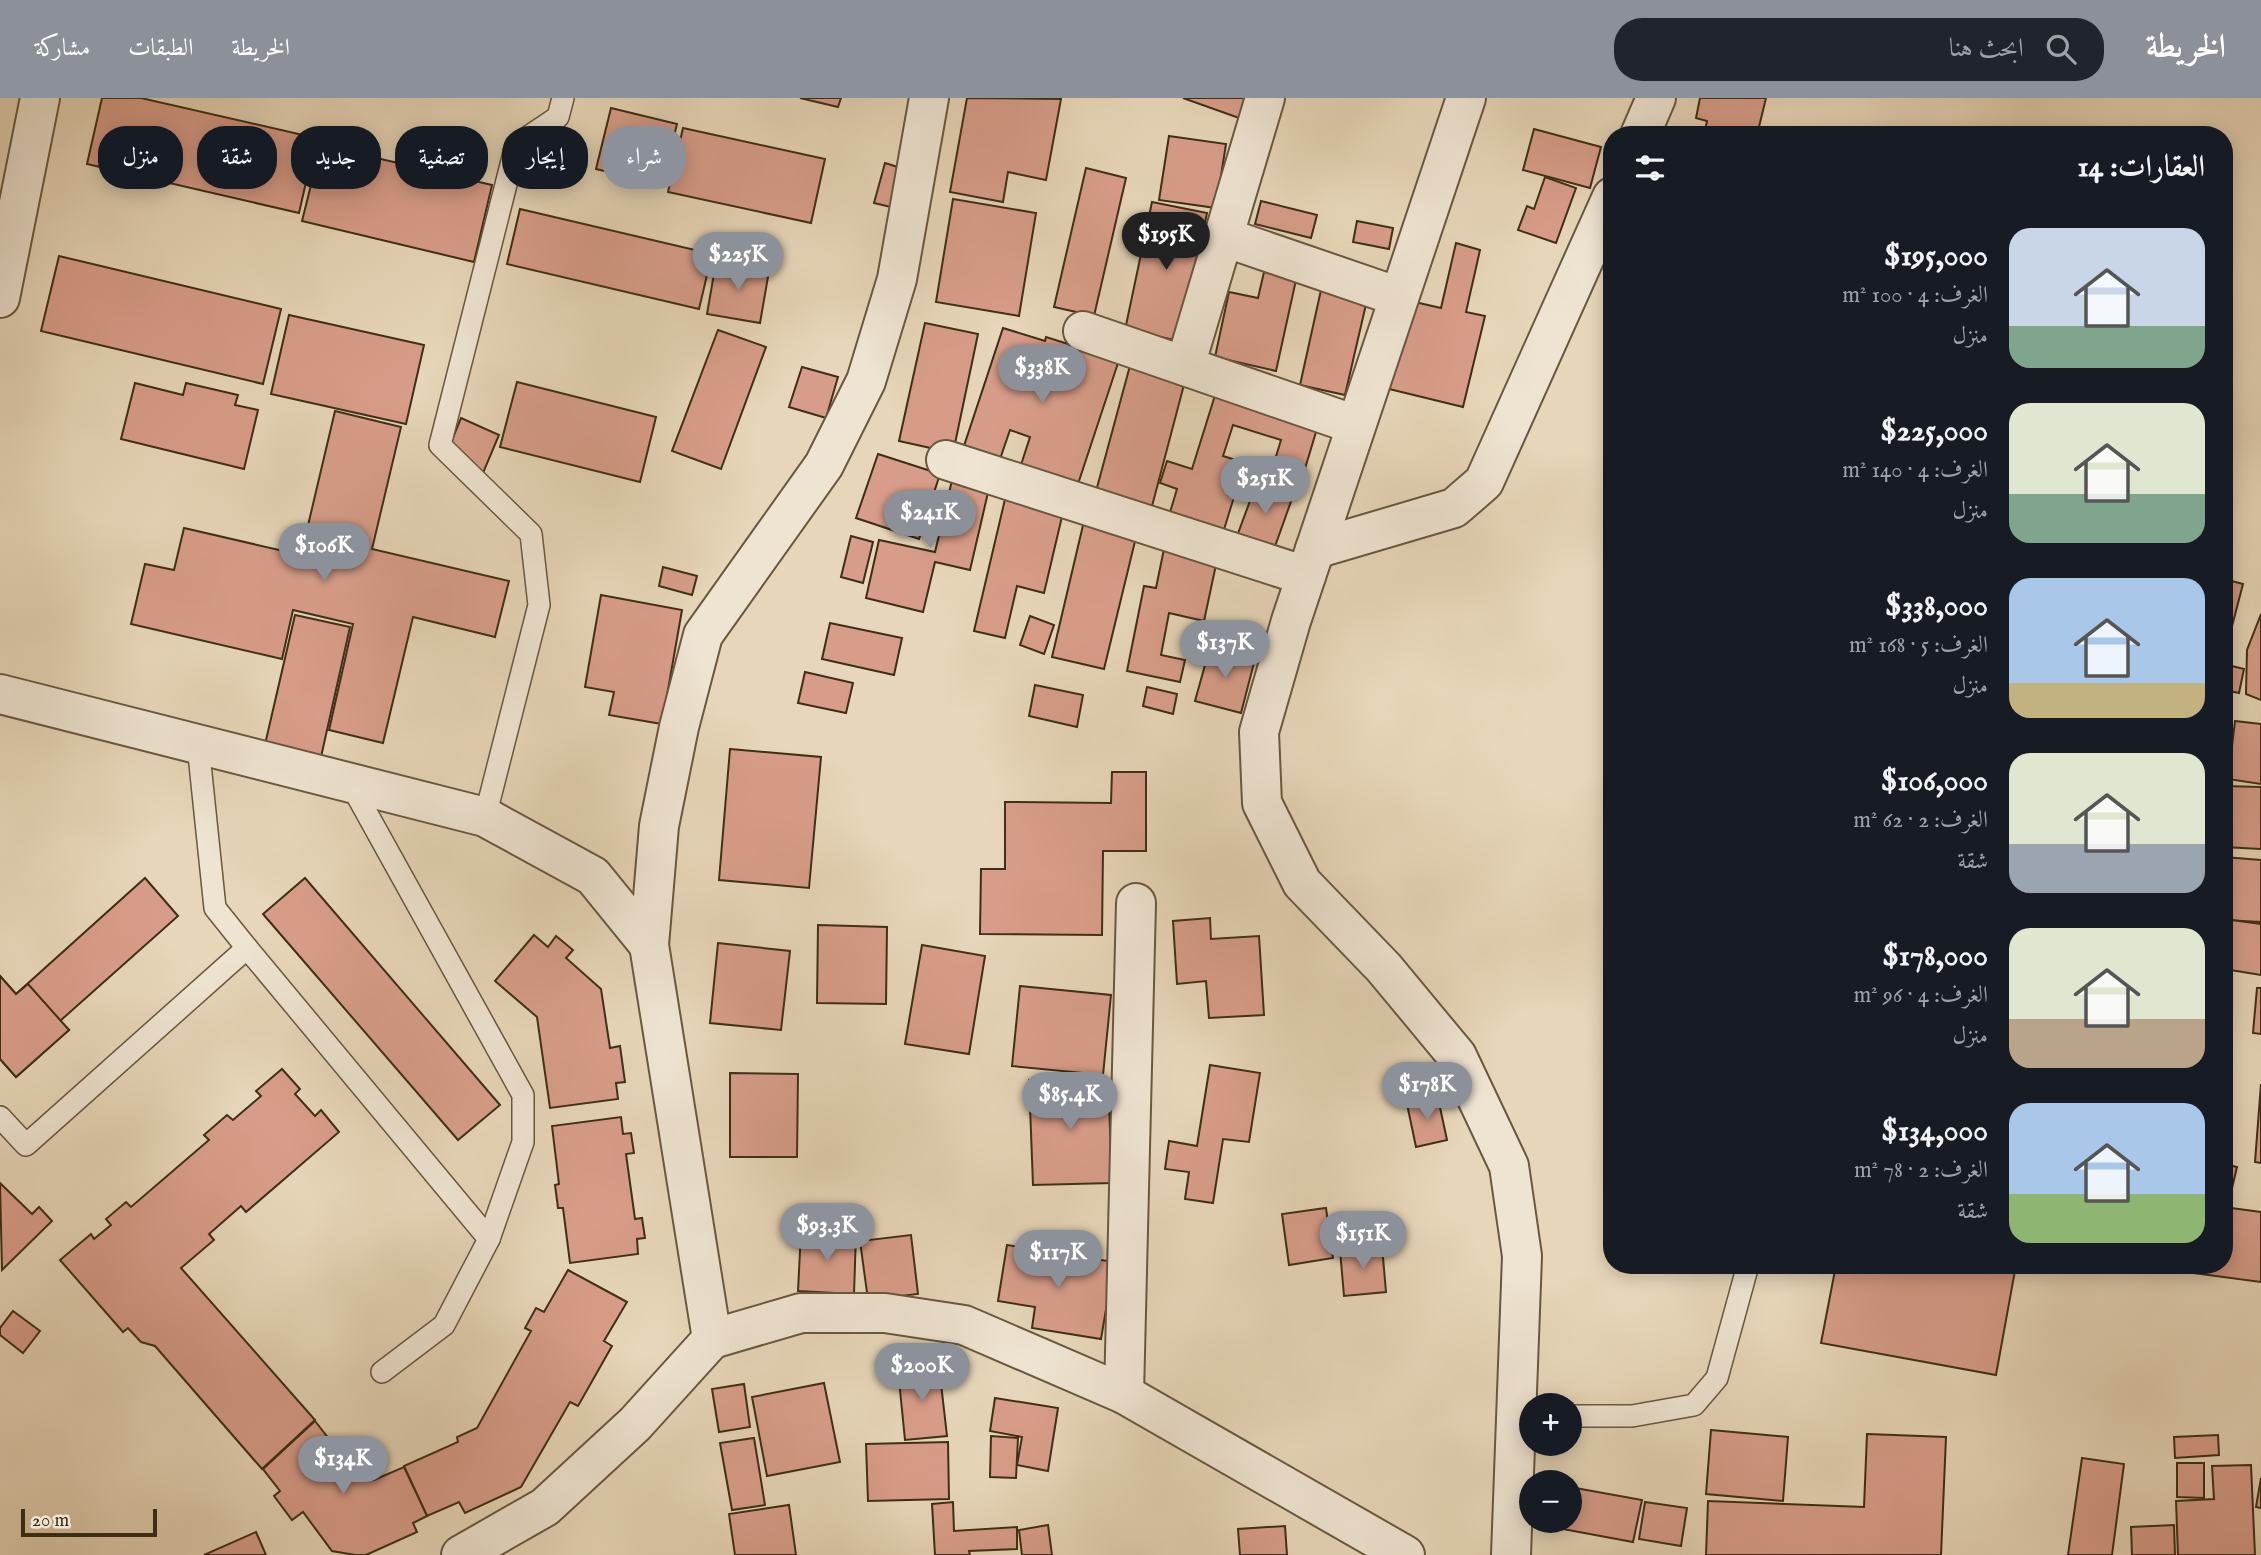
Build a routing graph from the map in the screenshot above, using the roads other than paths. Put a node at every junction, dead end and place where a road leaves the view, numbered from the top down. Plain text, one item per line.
1 (40, 98) edge
2 (563, 98) edge
3 (929, 98) edge
4 (1265, 98) edge
5 (1466, 98) edge
6 (1656, 98) edge
7 (1644, 126) edge
8 (1603, 217) edge
9 (1224, 237) junction
10 (1399, 297) junction
11 (0, 298) edge
12 (1083, 331) dead end
13 (1185, 366) junction
14 (1356, 425) junction
15 (946, 460) dead end
16 (1311, 562) junction
17 (0, 694) edge
18 (198, 745) junction
19 (350, 783) junction
20 (485, 817) junction
21 (1136, 903) dead end
22 (649, 945) junction
23 (247, 948) junction
24 (0, 1117) edge
25 (489, 1239) junction
26 (1746, 1274) edge
27 (712, 1339) junction
28 (382, 1372) dead end
29 (1522, 1393) edge
30 (1124, 1394) junction
31 (1582, 1416) edge
32 (1519, 1454) edge
33 (461, 1555) edge
34 (1405, 1555) edge
35 (1511, 1555) edge

1 - 11 street
2 - 20 lane
3 - 22 street
4 - 9 street
5 - 10 street
6 - 7 street
8 - 16 street
9 - 10 street
9 - 13 street
10 - 14 street
12 - 13 street
13 - 14 street
14 - 16 street
15 - 16 street
16 - 29 street
17 - 18 street
18 - 19 street
18 - 23 lane
19 - 20 street
19 - 25 lane
20 - 22 street
21 - 30 street
22 - 27 street
23 - 24 lane
23 - 25 lane
25 - 28 lane
26 - 31 lane
27 - 30 street
27 - 33 street
30 - 34 street
32 - 35 street

